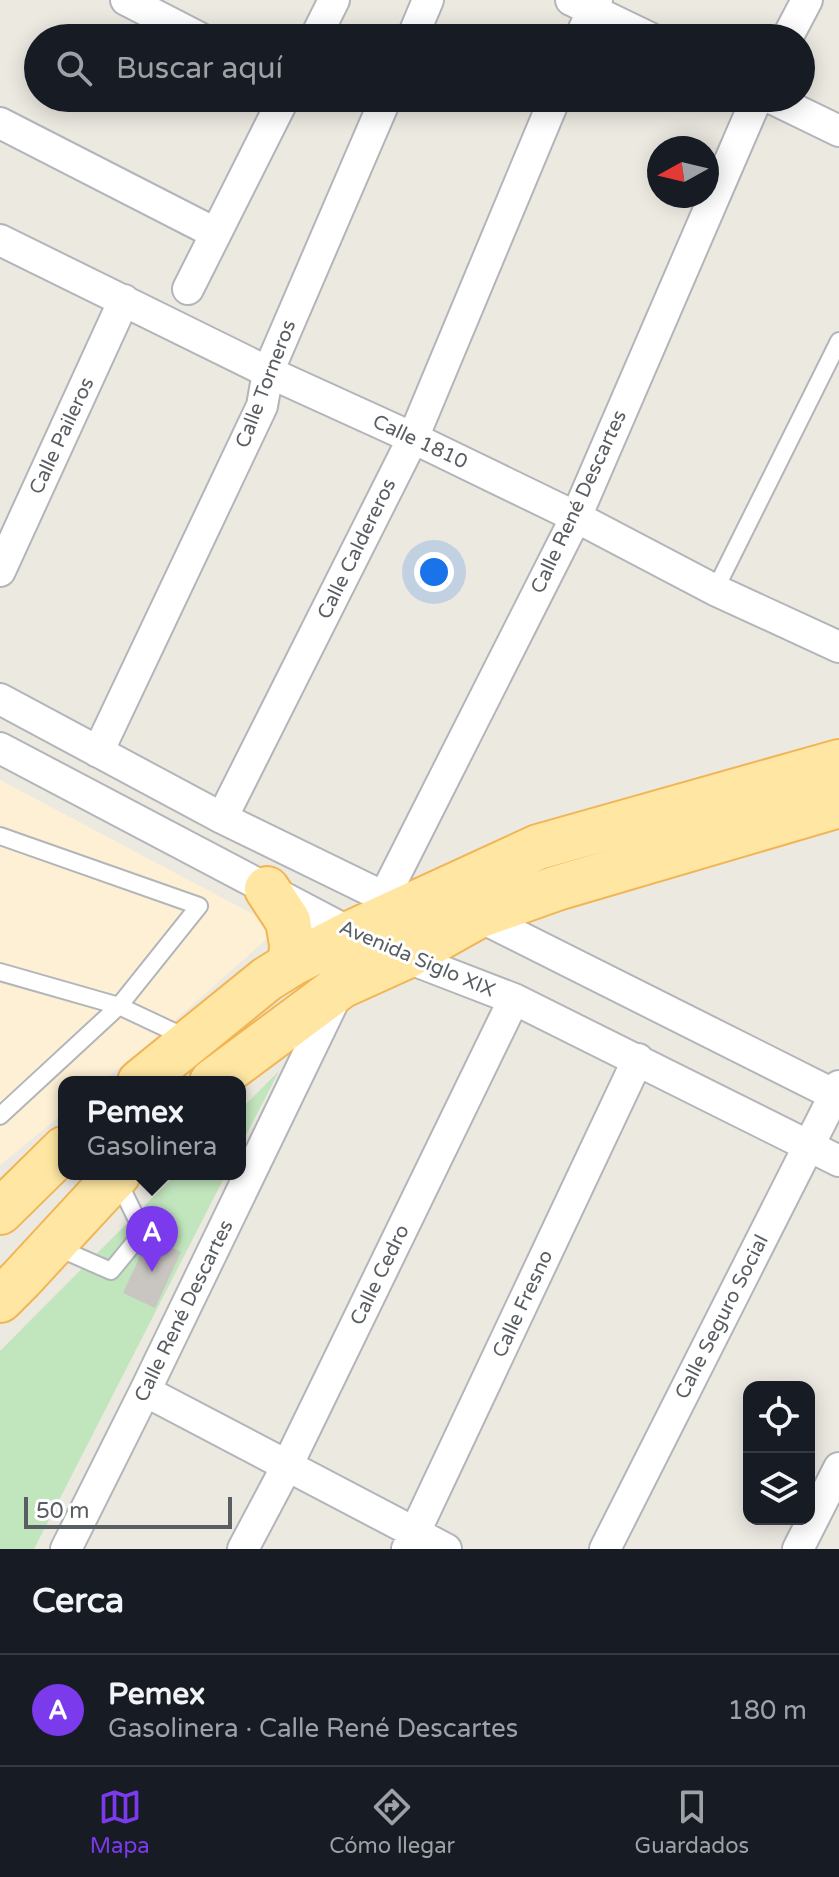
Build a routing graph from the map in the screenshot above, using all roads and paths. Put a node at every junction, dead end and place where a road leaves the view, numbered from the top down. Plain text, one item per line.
1 (126, 0) edge
2 (334, 0) edge
3 (428, 0) edge
4 (807, 0) edge
5 (587, 3) edge
6 (173, 24) edge
7 (322, 24) edge
8 (418, 24) edge
9 (583, 24) edge
10 (625, 24) edge
11 (794, 24) edge
12 (277, 112) edge
13 (380, 112) edge
14 (549, 112) edge
15 (751, 112) edge
16 (800, 112) edge
17 (0, 123) edge
18 (839, 131) edge
19 (215, 233) junction
20 (0, 240) edge
21 (188, 289) dead end
22 (124, 300) junction
23 (839, 341) edge
24 (268, 372) junction
25 (413, 438) junction
26 (576, 517) junction
27 (0, 571) edge
28 (715, 590) junction
29 (839, 647) edge
30 (0, 699) edge
31 (0, 748) edge
32 (98, 752) junction
33 (839, 762) edge
34 (839, 805) edge
35 (222, 818) junction
36 (0, 836) edge
37 (267, 889) junction
38 (400, 901) junction
39 (478, 916) junction
40 (351, 933) junction
41 (405, 957) junction
42 (291, 964) junction
43 (0, 972) edge
44 (341, 986) junction
45 (514, 999) junction
46 (119, 1006) junction
47 (192, 1040) junction
48 (638, 1059) junction
49 (147, 1076) edge
50 (220, 1076) edge
51 (838, 1093) edge
52 (0, 1116) edge
53 (808, 1146) junction
54 (58, 1155) edge
55 (839, 1161) edge
56 (111, 1180) edge
57 (118, 1180) edge
58 (0, 1212) edge
59 (52, 1245) junction
60 (0, 1300) edge
61 (145, 1391) junction
62 (287, 1466) junction
63 (839, 1468) edge
64 (411, 1541) edge
65 (66, 1549) edge
66 (243, 1549) edge
67 (446, 1549) edge
68 (605, 1549) edge
69 (798, 1549) edge

1 - 6 street
2 - 7 street
3 - 8 street
4 - 11 street
5 - 9 street
5 - 10 street
12 - 19 street
13 - 24 street, Calle Torneros
14 - 25 street, Calle Caldereros
15 - 26 street, Calle René Descartes
16 - 18 street
17 - 19 street
19 - 21 street
20 - 22 street, Calle 1810
22 - 24 street, Calle 1810
22 - 27 street, Calle Paileros
23 - 28 lane
24 - 25 street, Calle 1810
24 - 32 street, Calle Torneros
25 - 26 street, Calle 1810
25 - 35 street, Calle Caldereros
26 - 28 street, Calle 1810
26 - 38 street, Calle René Descartes
28 - 29 street, Calle 1810
30 - 32 street
31 - 37 street, Avenida Siglo XIX
32 - 35 street
33 - 38 main road
34 - 39 main road
35 - 38 street
36 - 46 lane
37 - 40 street, Avenida Siglo XIX
37 - 42 main road
38 - 39 street
38 - 40 main road
39 - 41 main road
39 - 51 street
40 - 41 street, Avenida Siglo XIX
40 - 42 main road
41 - 44 main road
41 - 45 street, Avenida Siglo XIX
42 - 47 main road
43 - 46 lane
44 - 50 main road
44 - 61 street, Calle René Descartes
45 - 48 street, Avenida Siglo XIX
45 - 62 street, Calle Cedro
46 - 47 lane
46 - 52 lane
47 - 49 main road
48 - 53 street, Avenida Siglo XIX
48 - 64 street, Calle Fresno
51 - 53 street, Calle Seguro Social
53 - 55 street, Avenida Siglo XIX
53 - 68 street, Calle Seguro Social
54 - 58 main road
56 - 59 main road
57 - 59 lane
59 - 60 main road
61 - 62 street
61 - 65 street, Calle René Descartes
62 - 64 street
62 - 66 street, Calle Cedro
63 - 69 street
64 - 67 street

